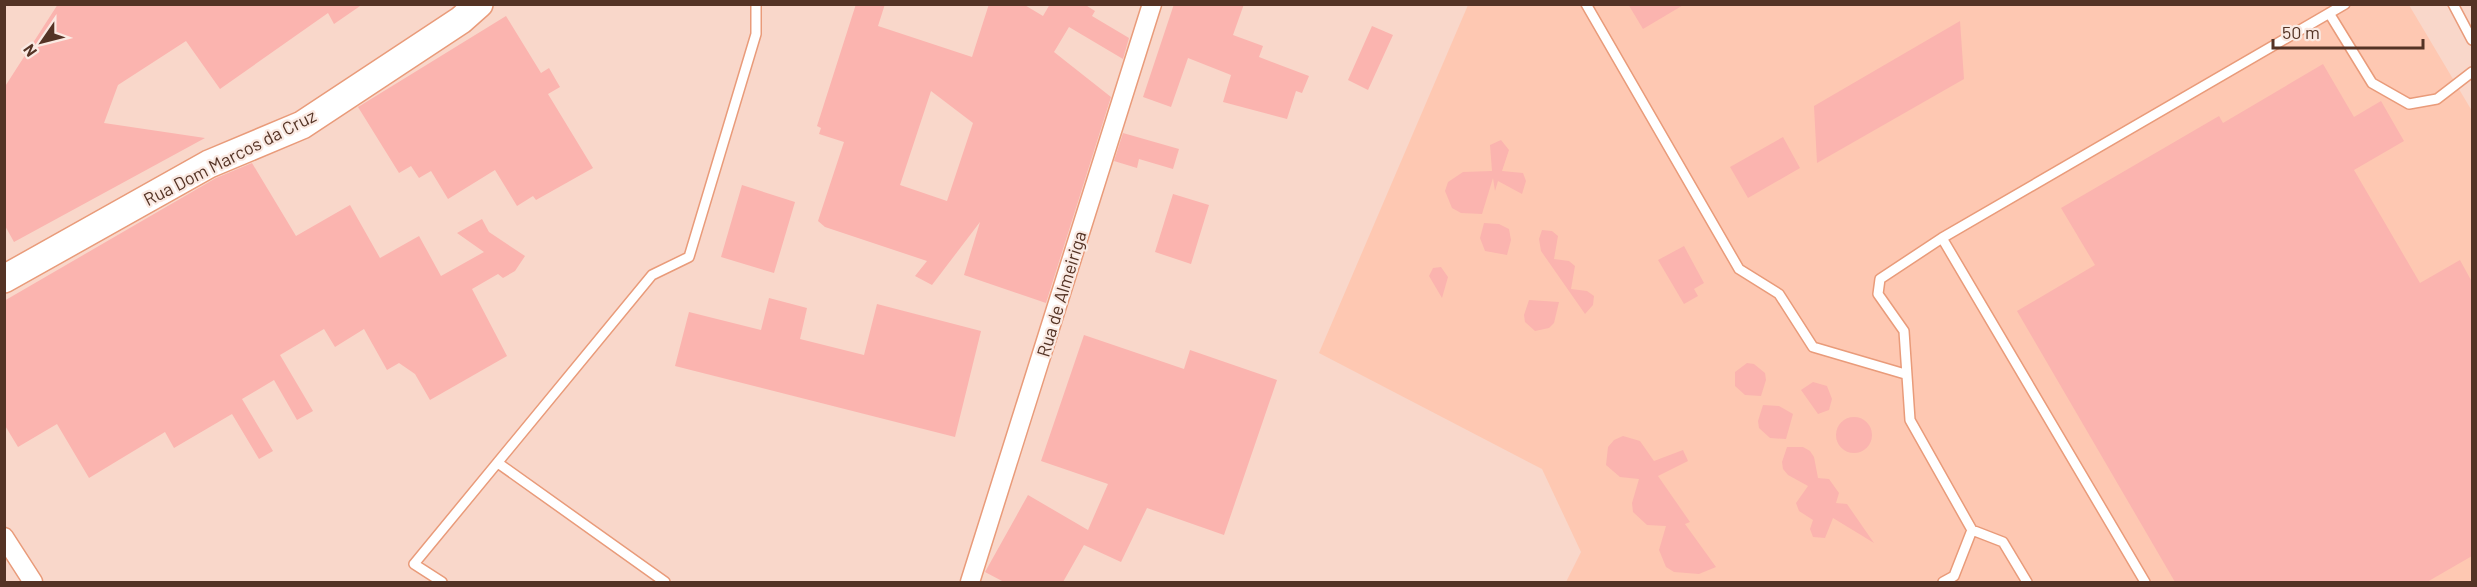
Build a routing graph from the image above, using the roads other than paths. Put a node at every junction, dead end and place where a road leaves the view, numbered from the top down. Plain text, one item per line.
1 (478, 4) edge
2 (756, 4) edge
3 (1152, 4) edge
4 (1586, 4) edge
5 (2345, 4) edge
6 (2453, 4) edge
7 (2329, 13) junction
8 (2472, 40) edge
9 (2472, 72) edge
10 (1942, 238) junction
11 (4, 279) edge
12 (1905, 374) junction
13 (498, 463) junction
14 (1972, 530) junction
15 (4, 537) edge
16 (33, 582) edge
17 (442, 582) edge
18 (665, 582) edge
19 (970, 582) edge
20 (1943, 582) edge
21 (2027, 582) edge
22 (2145, 582) edge

1 - 11 street, Rua Dom Marcos da Cruz
2 - 13 lane
3 - 19 street, Rua de Almeiriga
4 - 12 lane
5 - 7 lane
6 - 8 lane
7 - 9 lane
7 - 10 lane
10 - 12 lane
10 - 22 lane
12 - 14 lane
13 - 17 lane
13 - 18 lane
14 - 20 lane
14 - 21 lane
15 - 16 street

